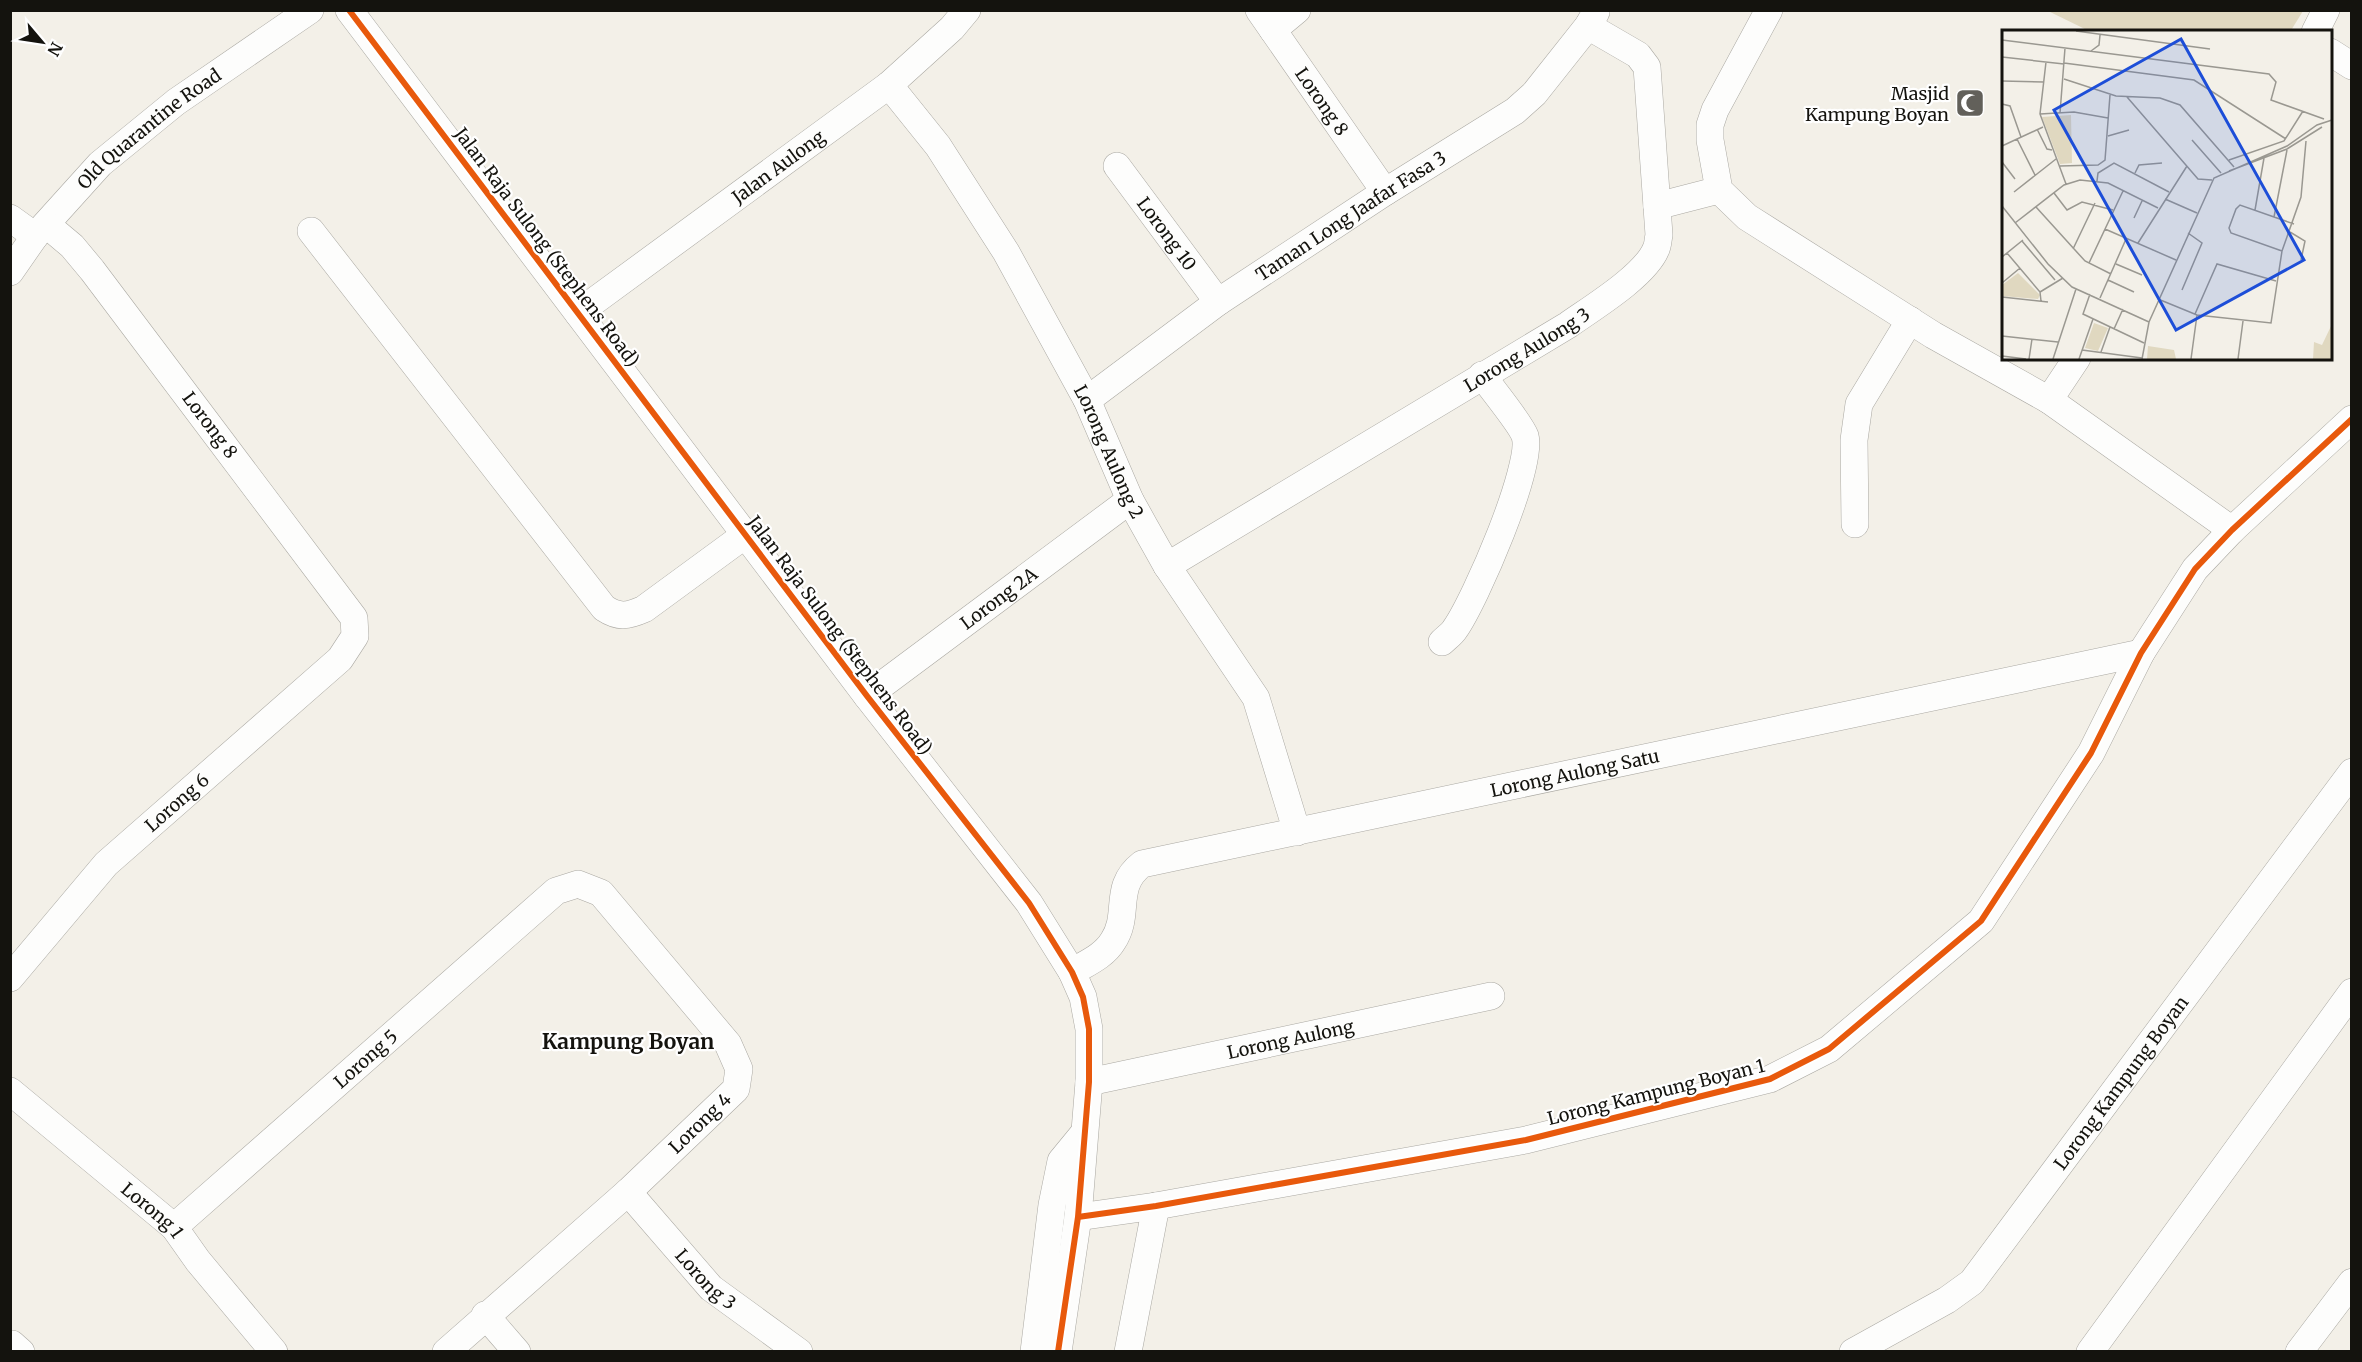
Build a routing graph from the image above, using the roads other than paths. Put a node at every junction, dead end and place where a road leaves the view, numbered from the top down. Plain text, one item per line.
1 (310, 10) edge
2 (349, 10) edge
3 (967, 10) edge
4 (1297, 10) edge
5 (1769, 10) edge
6 (2326, 10) edge
7 (1592, 18) edge
8 (1266, 20) edge
9 (2316, 30) edge
10 (2332, 53) edge
11 (2352, 66) edge
12 (889, 85) junction
13 (1117, 166) dead end
14 (1719, 190) junction
15 (1385, 192) junction
16 (1657, 206) junction
17 (10, 218) edge
18 (41, 230) junction
19 (311, 231) dead end
20 (10, 272) edge
21 (1218, 302) junction
22 (578, 313) junction
23 (1910, 320) junction
24 (2076, 360) edge
25 (1482, 375) junction
26 (1087, 400) junction
27 (2049, 400) junction
28 (2352, 419) edge
29 (1130, 500) junction
30 (1855, 524) dead end
31 (2232, 530) junction
32 (745, 535) junction
33 (1167, 566) junction
34 (355, 636) joint
35 (1442, 642) dead end
36 (2141, 653) junction
37 (867, 696) junction
38 (2352, 772) edge
39 (1297, 832) junction
40 (556, 891) joint
41 (1072, 972) junction
42 (10, 978) edge
43 (2352, 992) edge
44 (1491, 996) dead end
45 (1089, 1082) junction
46 (10, 1091) edge
47 (1084, 1133) junction
48 (628, 1192) junction
49 (1156, 1206) junction
50 (1078, 1217) junction
51 (174, 1227) junction
52 (2352, 1282) edge
53 (486, 1315) junction
54 (274, 1352) edge
55 (446, 1352) edge
56 (516, 1352) edge
57 (799, 1352) edge
58 (1034, 1352) edge
59 (1058, 1352) edge
60 (1128, 1352) edge
61 (1853, 1352) edge
62 (2090, 1352) edge
63 (2299, 1352) edge

1 - 18 street, Old Quarantine Road
2 - 22 street, Jalan Raja Sulong (Stephens Road)
3 - 12 street, Jalan Aulong
4 - 8 street
5 - 14 street
6 - 9 street
7 - 15 street, Taman Long Jaafar Fasa 3
7 - 16 street, Lorong Aulong 3
8 - 15 street, Lorong 8
10 - 11 street
12 - 22 street, Jalan Aulong
12 - 26 street, Lorong Aulong 2
13 - 21 street, Lorong 10
14 - 16 street
14 - 23 street
15 - 21 street, Taman Long Jaafar Fasa 3
16 - 25 street, Lorong Aulong 3
17 - 18 street, Lorong 8
18 - 20 street, Old Quarantine Road
18 - 34 street, Lorong 8
19 - 32 street
21 - 26 street, Taman Long Jaafar Fasa 3
22 - 32 street, Jalan Raja Sulong (Stephens Road)
23 - 27 street
23 - 30 street
24 - 27 street
25 - 33 street, Lorong Aulong 3
25 - 35 street
26 - 29 street, Lorong Aulong 2
27 - 31 street
28 - 31 street, Lorong Kampung Boyan 1
29 - 33 street, Lorong Aulong 2
29 - 37 street, Lorong 2A
31 - 36 street, Lorong Kampung Boyan 1
32 - 37 street, Jalan Raja Sulong (Stephens Road)
33 - 39 street, Lorong Aulong 2
34 - 42 street, Lorong 6
36 - 39 street, Lorong Aulong Satu
36 - 49 street, Lorong Kampung Boyan 1
37 - 41 street, Jalan Raja Sulong (Stephens Road)
38 - 61 street, Lorong Kampung Boyan
39 - 41 street, Lorong Aulong Satu
40 - 48 street, Lorong 4
40 - 51 street, Lorong 5
41 - 45 street, Jalan Raja Sulong (Stephens Road)
43 - 62 street
44 - 45 street, Lorong Aulong
45 - 47 street, Jalan Raja Sulong (Stephens Road)
46 - 51 street, Lorong 1
47 - 50 street, Jalan Raja Sulong (Stephens Road)
47 - 58 street
48 - 53 street, Lorong 4
48 - 57 street, Lorong 3
49 - 50 street, Lorong Kampung Boyan 1
49 - 60 street
50 - 59 street, Jalan Raja Sulong (Stephens Road)
51 - 54 street, Lorong 1
52 - 63 street
53 - 55 street, Lorong 4
53 - 56 street

